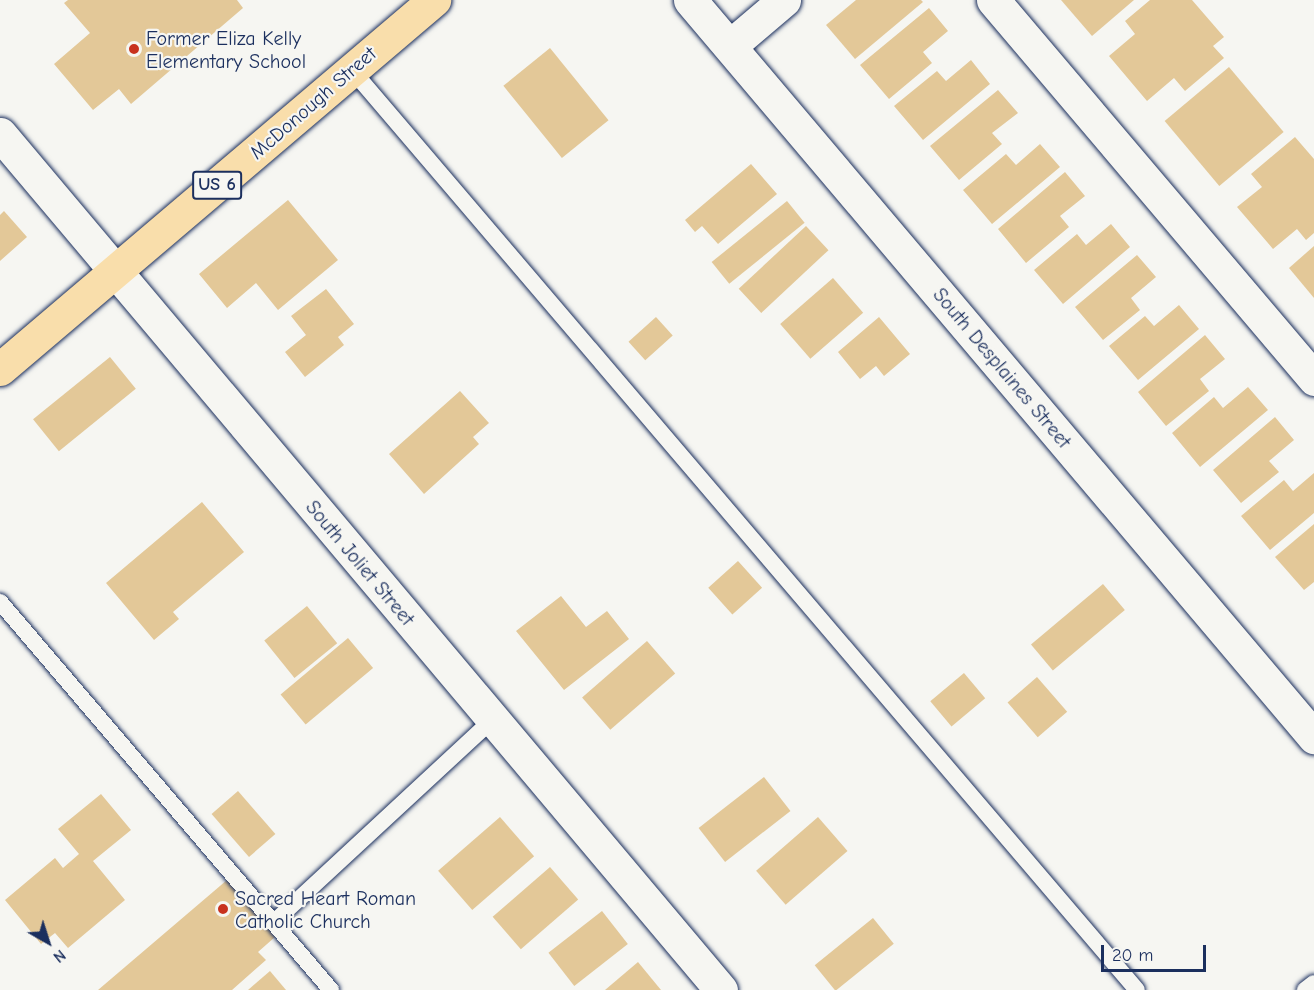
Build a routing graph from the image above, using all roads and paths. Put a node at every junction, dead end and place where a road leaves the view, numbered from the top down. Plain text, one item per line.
1 (434, 0) edge
2 (690, 0) edge
3 (784, 0) edge
4 (993, 0) edge
5 (730, 46) junction
6 (352, 70) junction
7 (0, 134) edge
8 (115, 273) junction
9 (0, 369) edge
10 (1314, 379) edge
11 (0, 602) edge
12 (493, 719) junction
13 (1314, 736) edge
14 (273, 922) junction
15 (1314, 982) edge
16 (331, 990) edge
17 (722, 990) edge
18 (1137, 990) edge
19 (1305, 990) edge

1 - 6 main road, McDonough Street / US 6
2 - 5 street, South Desplaines Street
3 - 5 street
4 - 10 street
5 - 13 street, South Desplaines Street
6 - 8 main road, McDonough Street / US 6
6 - 18 lane
7 - 8 street, South Joliet Street
8 - 9 main road, McDonough Street / US 6
8 - 12 street, South Joliet Street
11 - 14 lane
12 - 14 lane
12 - 17 street, South Joliet Street
14 - 16 lane
15 - 19 lane

